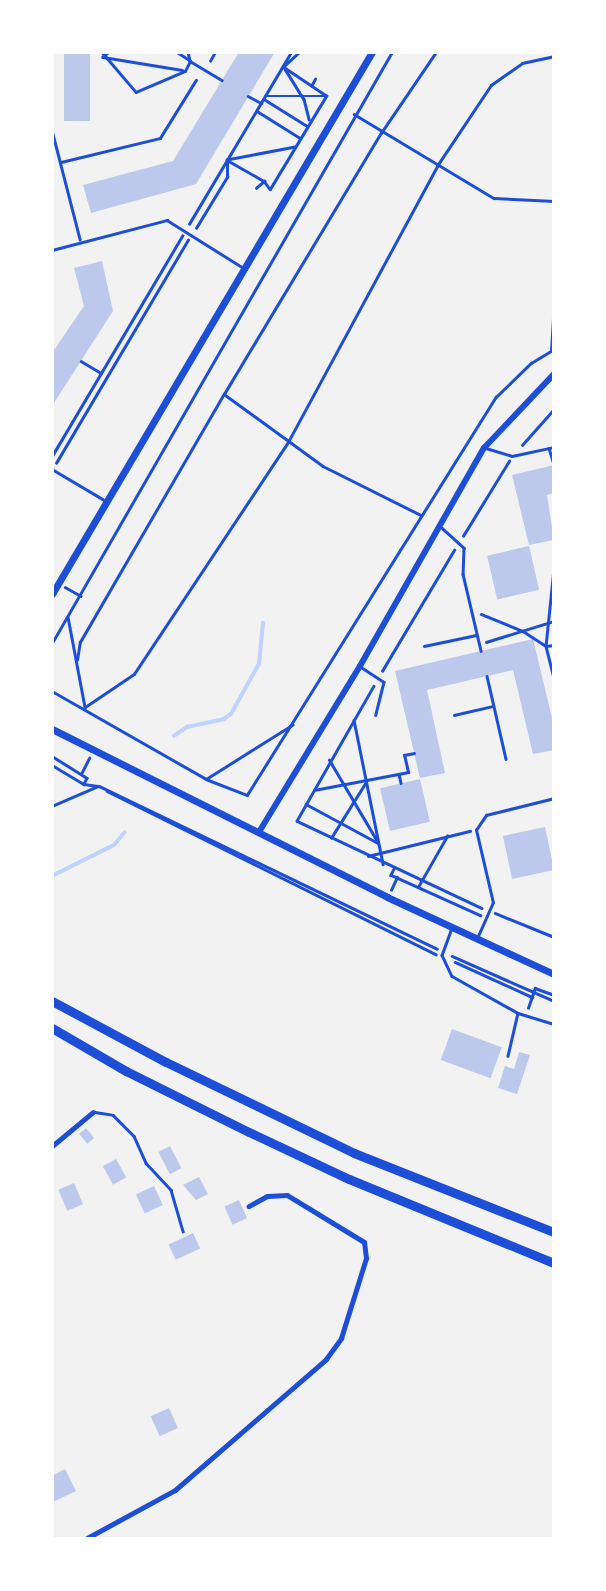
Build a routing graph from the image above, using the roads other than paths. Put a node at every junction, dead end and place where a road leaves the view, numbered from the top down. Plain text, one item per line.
1 (215, 52) edge
2 (372, 52) edge
3 (210, 61) dead end
4 (197, 80) dead end
5 (52, 130) edge
6 (61, 162) junction
7 (80, 240) junction
8 (52, 250) edge
9 (245, 269) junction
10 (554, 374) edge
11 (551, 447) edge
12 (484, 448) junction
13 (554, 464) edge
14 (52, 469) edge
15 (106, 501) junction
16 (439, 525) junction
17 (52, 594) edge
18 (477, 635) junction
19 (424, 646) dead end
20 (481, 651) dead end
21 (360, 666) junction
22 (487, 676) dead end
23 (494, 706) junction
24 (376, 715) dead end
25 (454, 715) dead end
26 (52, 729) edge
27 (506, 759) dead end
28 (554, 798) edge
29 (259, 832) junction
30 (452, 928) junction
31 (477, 939) junction
32 (554, 974) edge
33 (52, 1001) edge
34 (518, 1013) junction
35 (554, 1024) edge
36 (52, 1028) edge
37 (508, 1056) dead end
38 (93, 1112) joint
39 (52, 1146) edge
40 (249, 1206) dead end
41 (183, 1231) dead end
42 (554, 1233) edge
43 (554, 1263) edge
44 (87, 1538) edge

1 - 3 lane
2 - 9 main road
4 - 6 lane
5 - 6 lane
6 - 7 lane
7 - 8 lane
7 - 9 lane
9 - 15 main road
10 - 12 street
11 - 12 lane
11 - 13 lane
12 - 16 street
14 - 15 lane
15 - 17 main road
16 - 18 lane
16 - 21 street
18 - 19 lane
18 - 20 lane
21 - 24 lane
21 - 29 street
22 - 23 lane
23 - 25 lane
23 - 27 lane
26 - 29 main road
28 - 31 lane
29 - 30 main road
30 - 31 main road
30 - 34 lane
31 - 32 main road
33 - 42 highway
34 - 35 lane
34 - 37 lane
36 - 43 highway
38 - 39 street
38 - 41 lane
40 - 44 street

